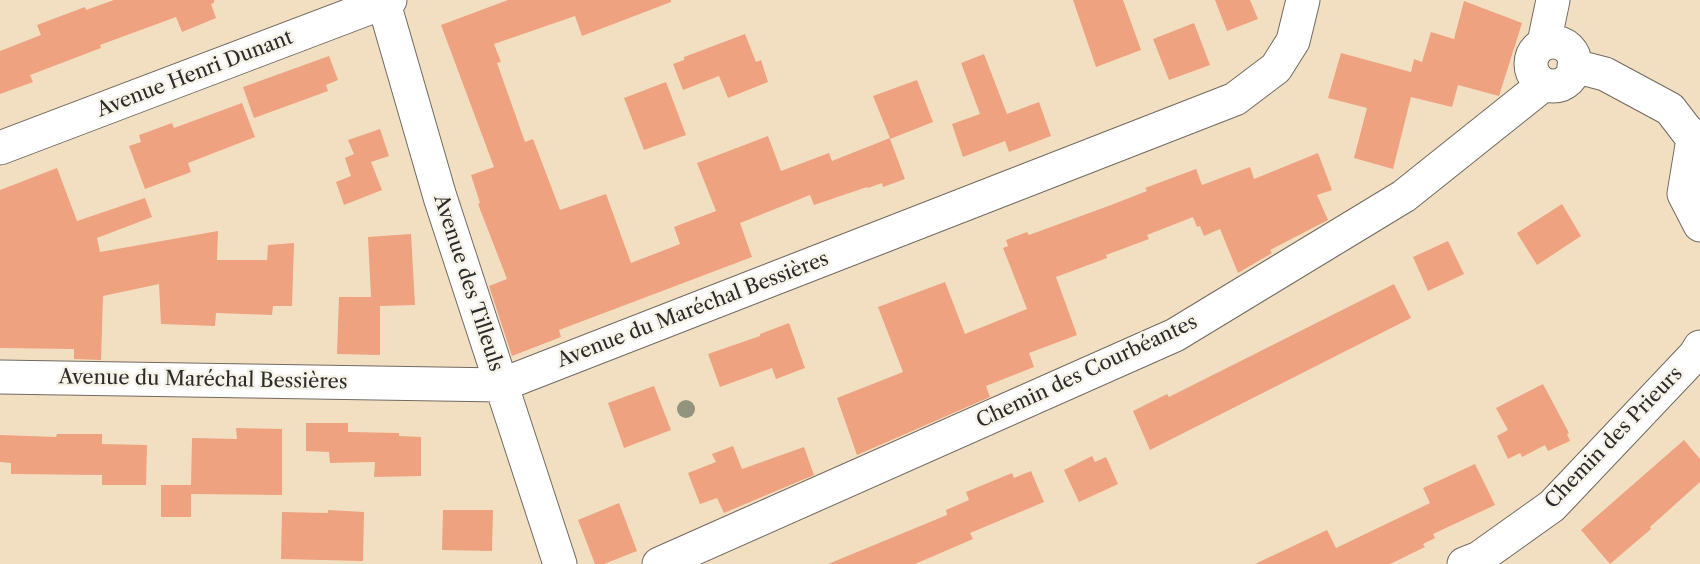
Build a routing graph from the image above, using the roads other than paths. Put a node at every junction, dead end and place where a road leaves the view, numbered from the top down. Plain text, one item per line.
1 (1303, 0) edge
2 (1553, 0) edge
3 (385, 1) edge
4 (1544, 43) junction
5 (1574, 66) junction
6 (1543, 85) junction
7 (1697, 138) edge
8 (0, 147) edge
9 (1700, 225) edge
10 (1700, 346) edge
11 (0, 376) edge
12 (501, 385) junction
13 (560, 564) edge
14 (659, 564) edge
15 (1464, 564) edge

1 - 12 street, Avenue du Maréchal Bessières
2 - 4 street
3 - 8 street, Avenue Henri Dunant
3 - 12 street, Avenue des Tilleuls
4 - 5 street
4 - 6 street
5 - 6 street
5 - 7 street
6 - 14 street, Chemin des Courbéantes
7 - 9 street
10 - 15 street, Chemin des Prieurs
11 - 12 street, Avenue du Maréchal Bessières
12 - 13 street, Avenue des Tilleuls

